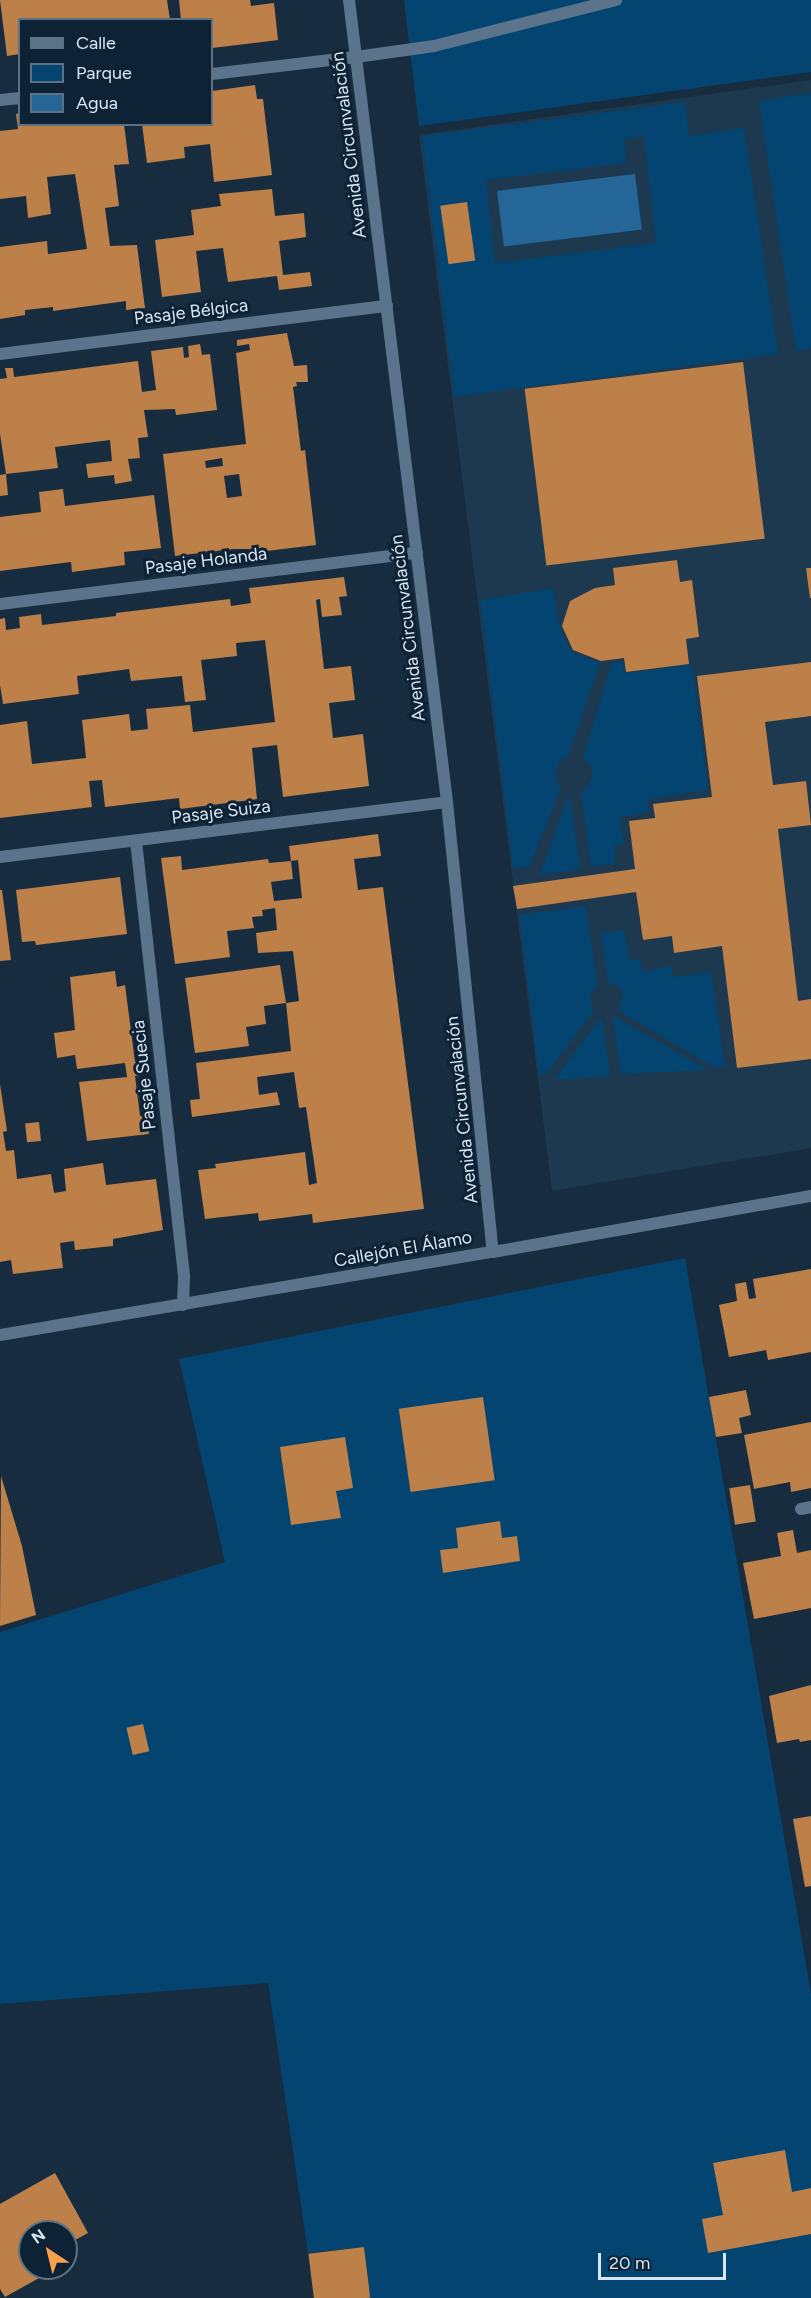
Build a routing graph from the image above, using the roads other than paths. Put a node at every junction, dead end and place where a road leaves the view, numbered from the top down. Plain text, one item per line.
1 (349, 0) edge
2 (616, 0) edge
3 (356, 57) junction
4 (213, 74) edge
5 (18, 98) edge
6 (0, 100) edge
7 (387, 306) junction
8 (0, 354) edge
9 (417, 553) junction
10 (0, 604) edge
11 (447, 802) junction
12 (136, 841) junction
13 (0, 857) edge
14 (811, 1196) edge
15 (494, 1252) junction
16 (183, 1305) junction
17 (0, 1335) edge

1 - 3 street, Avenida Circunvalación
2 - 3 street
3 - 4 street
3 - 7 street, Avenida Circunvalación
5 - 6 street
7 - 8 street, Pasaje Bélgica
7 - 9 street, Avenida Circunvalación
9 - 10 street, Pasaje Holanda
9 - 11 street, Avenida Circunvalación
11 - 12 street, Pasaje Suiza
11 - 15 street, Avenida Circunvalación
12 - 13 street, Pasaje Suiza
12 - 16 street, Pasaje Suecia
14 - 15 street, Callejón El Álamo
15 - 16 street, Callejón El Álamo
16 - 17 street, Callejón El Álamo

